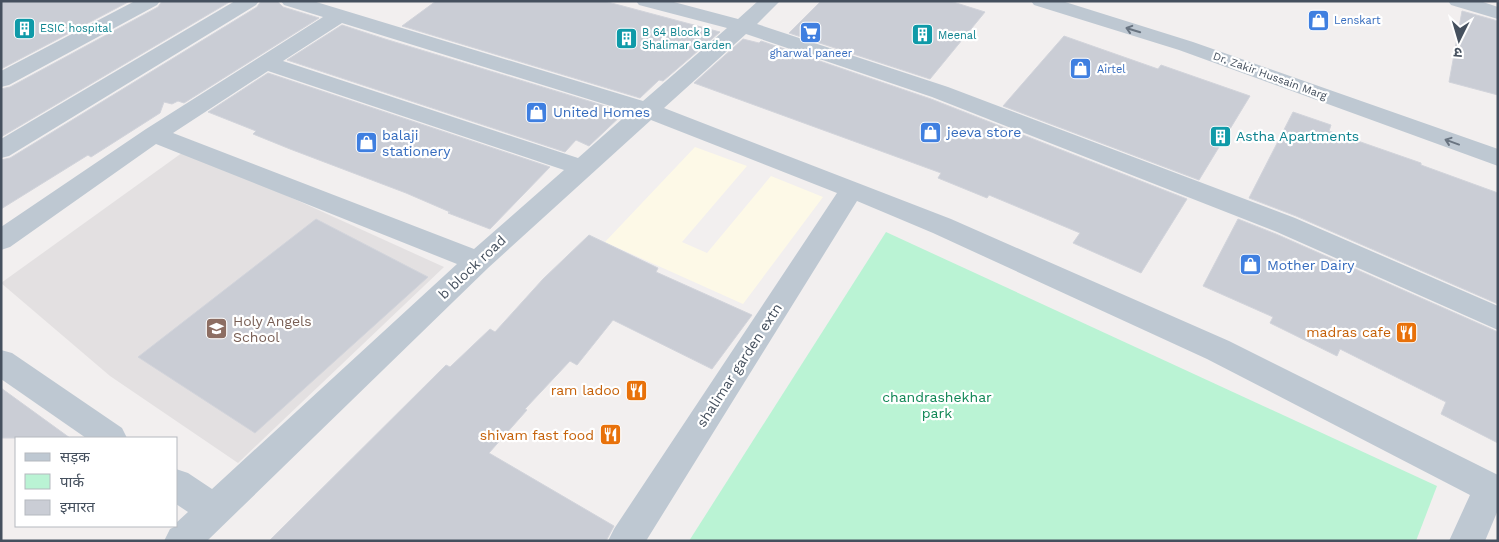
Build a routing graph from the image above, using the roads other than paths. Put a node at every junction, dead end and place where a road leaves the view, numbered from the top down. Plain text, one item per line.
1 (150, 1) edge
2 (249, 1) edge
3 (291, 1) edge
4 (646, 1) edge
5 (770, 1) edge
6 (1041, 1) edge
7 (1095, 1) edge
8 (1458, 1) edge
9 (1498, 13) edge
10 (338, 17) junction
11 (743, 26) junction
12 (266, 62) junction
13 (1, 80) edge
14 (647, 110) junction
15 (154, 134) junction
16 (1498, 139) edge
17 (1, 150) edge
18 (1498, 158) edge
19 (583, 168) junction
20 (852, 189) junction
21 (1, 240) edge
22 (478, 261) junction
23 (1498, 319) edge
24 (1, 362) edge
25 (110, 437) edge
26 (178, 485) edge
27 (1494, 490) edge
28 (214, 510) junction
29 (182, 541) edge
30 (626, 541) edge
31 (1468, 541) edge

1 - 13 street
2 - 17 street
3 - 10 street
4 - 11 street
5 - 11 street, b block road
18 -> 6 street, Dr. Zakir Hussain Marg
7 - 16 street, Dr. Zakir Hussain Marg
8 - 9 street
10 - 12 street
10 - 14 street
11 - 14 street, b block road
11 - 23 street
12 - 15 street
12 - 19 street
14 - 19 street, b block road
14 - 20 street
15 - 21 street
15 - 22 street
19 - 22 street, b block road
20 - 27 street
20 - 30 street, shalimar garden extn
22 - 28 street, b block road
24 - 25 street
26 - 28 street
27 - 31 street
28 - 29 street, b block road

